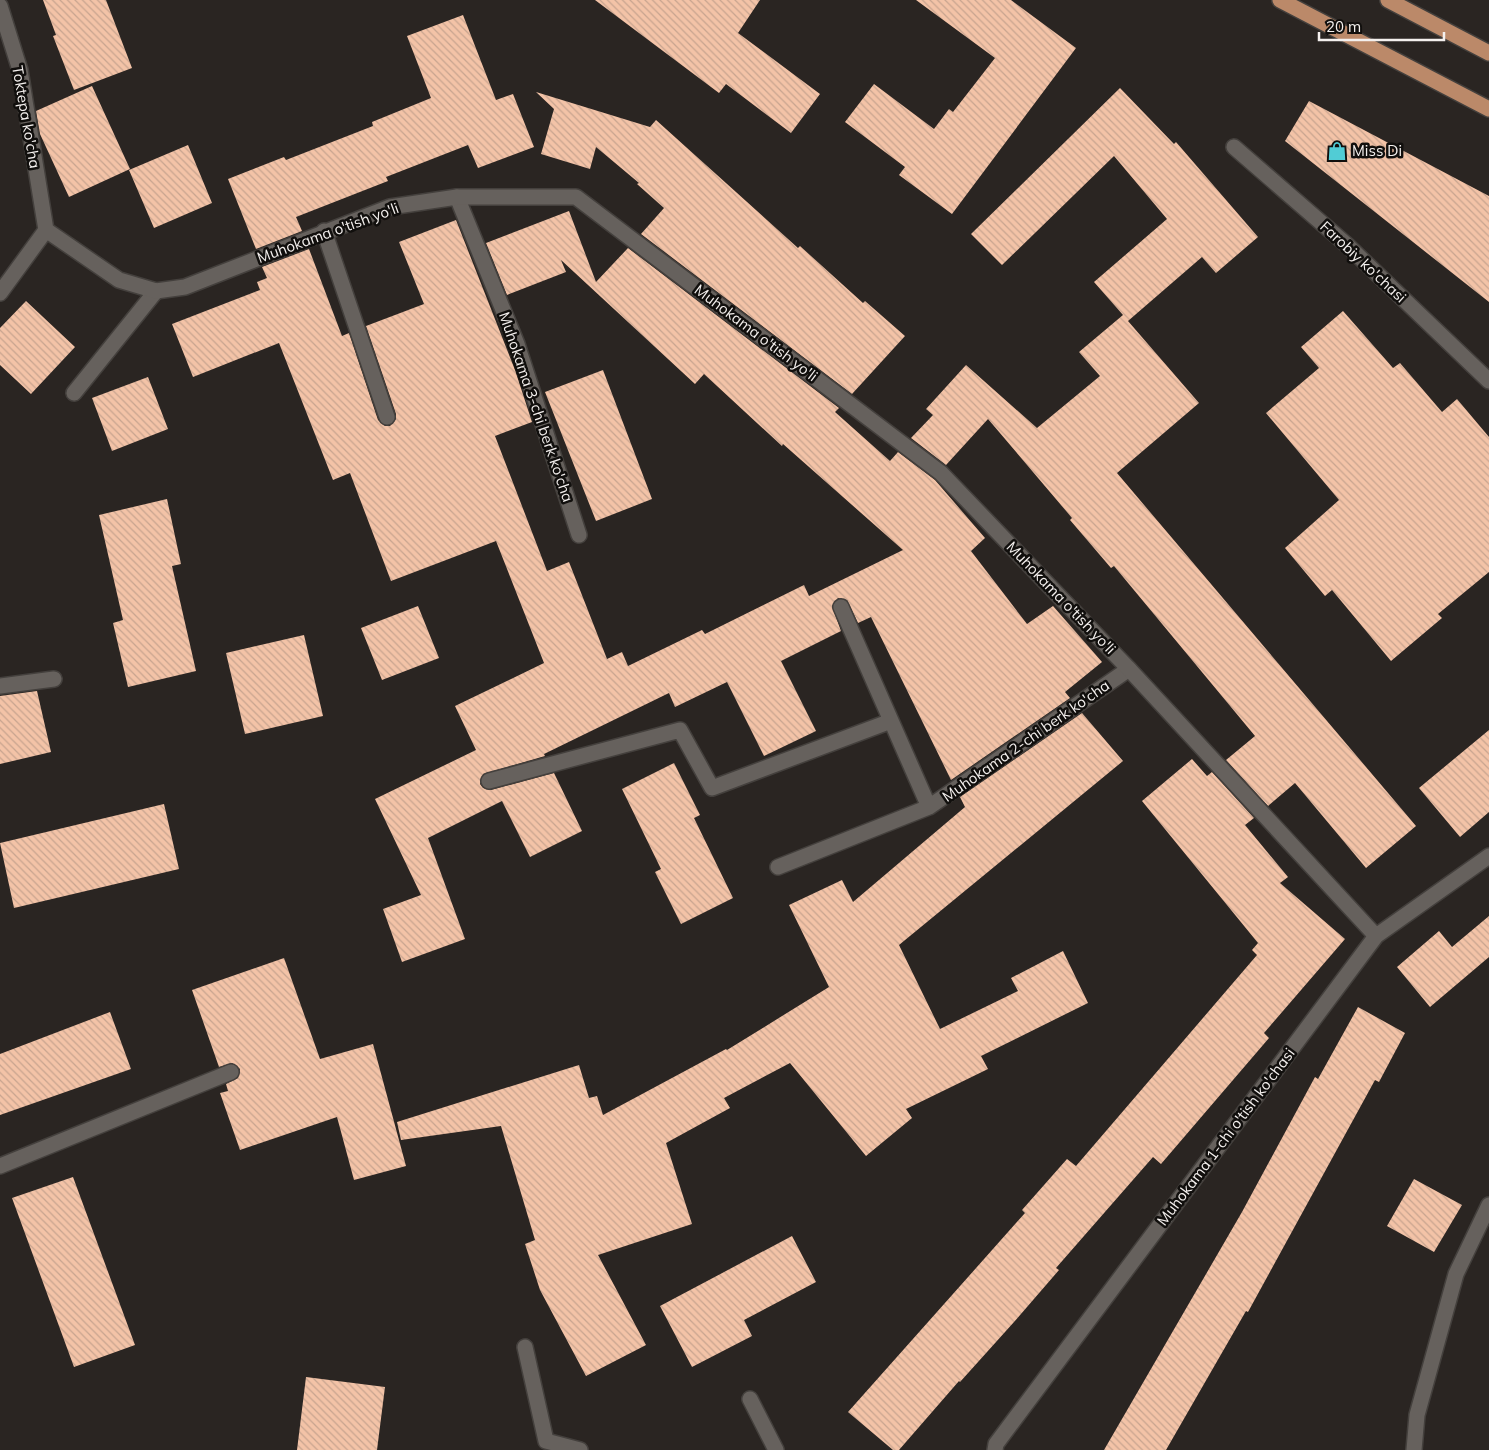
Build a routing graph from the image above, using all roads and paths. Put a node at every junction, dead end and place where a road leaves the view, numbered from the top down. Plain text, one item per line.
1 (1280, 0) edge
2 (1388, 0) edge
3 (0, 6) edge
4 (1489, 53) edge
5 (1489, 109) edge
6 (1234, 147) dead end
7 (457, 197) junction
8 (46, 230) junction
9 (324, 232) junction
10 (156, 292) junction
11 (0, 293) edge
12 (1489, 381) edge
13 (74, 393) dead end
14 (386, 417) dead end
15 (579, 534) dead end
16 (841, 607) dead end
17 (1129, 669) junction
18 (54, 679) dead end
19 (0, 686) edge
20 (891, 721) junction
21 (489, 781) dead end
22 (930, 807) junction
23 (1489, 856) edge
24 (778, 867) dead end
25 (1376, 936) junction
26 (231, 1072) dead end
27 (0, 1166) edge
28 (1489, 1205) edge
29 (526, 1347) dead end
30 (750, 1399) dead end
31 (580, 1450) edge
32 (776, 1450) edge
33 (995, 1450) edge
34 (1414, 1450) edge

1 - 5 main road
2 - 4 main road
3 - 8 street, Toktepa ko'cha
6 - 12 street, Farobiy ko'chasi
7 - 9 street, Muhokama o'tish yo'li
7 - 15 street, Muhokama 3-chi berk ko'cha
7 - 17 street, Muhokama o'tish yo'li
8 - 10 street, Muhokama o'tish yo'li
8 - 11 street
9 - 10 street, Muhokama o'tish yo'li
9 - 14 street
10 - 13 street
16 - 20 street, Muhokama 2-chi berk ko'cha
17 - 22 street, Muhokama 2-chi berk ko'cha
17 - 25 street, Muhokama o'tish yo'li
18 - 19 street
20 - 21 street
20 - 22 street, Muhokama 2-chi berk ko'cha
22 - 24 street
23 - 25 street, Muhokama 1-chi o'tish ko'chasi
25 - 33 street, Muhokama 1-chi o'tish ko'chasi
26 - 27 street
28 - 34 street
29 - 31 street
30 - 32 street

